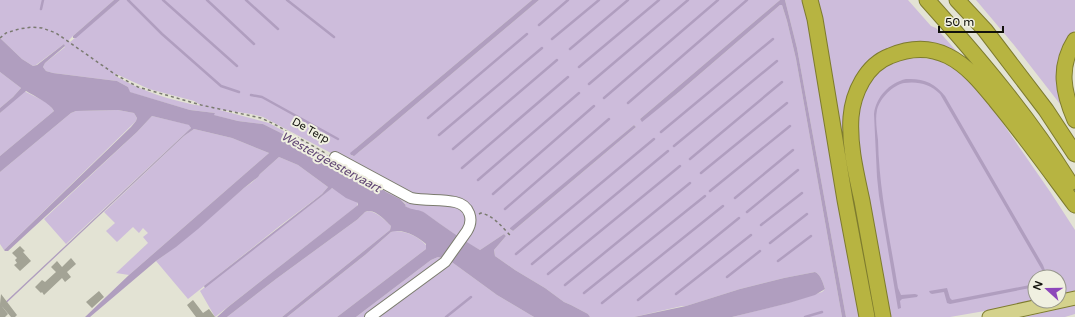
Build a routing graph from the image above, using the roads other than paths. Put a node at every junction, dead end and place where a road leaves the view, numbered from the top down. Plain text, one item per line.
1 (810, 0) edge
2 (927, 0) edge
3 (957, 0) edge
4 (1075, 40) edge
5 (1075, 120) edge
6 (1075, 154) edge
7 (335, 158) road end
8 (1075, 192) edge
9 (1075, 205) edge
10 (1075, 298) edge
11 (370, 317) edge
12 (867, 317) edge
13 (883, 317) edge
14 (989, 317) edge

1 - 12 highway
2 - 8 highway
3 - 6 highway
4 - 5 highway
7 - 11 street, De Terp
9 - 13 highway
10 - 14 main road

